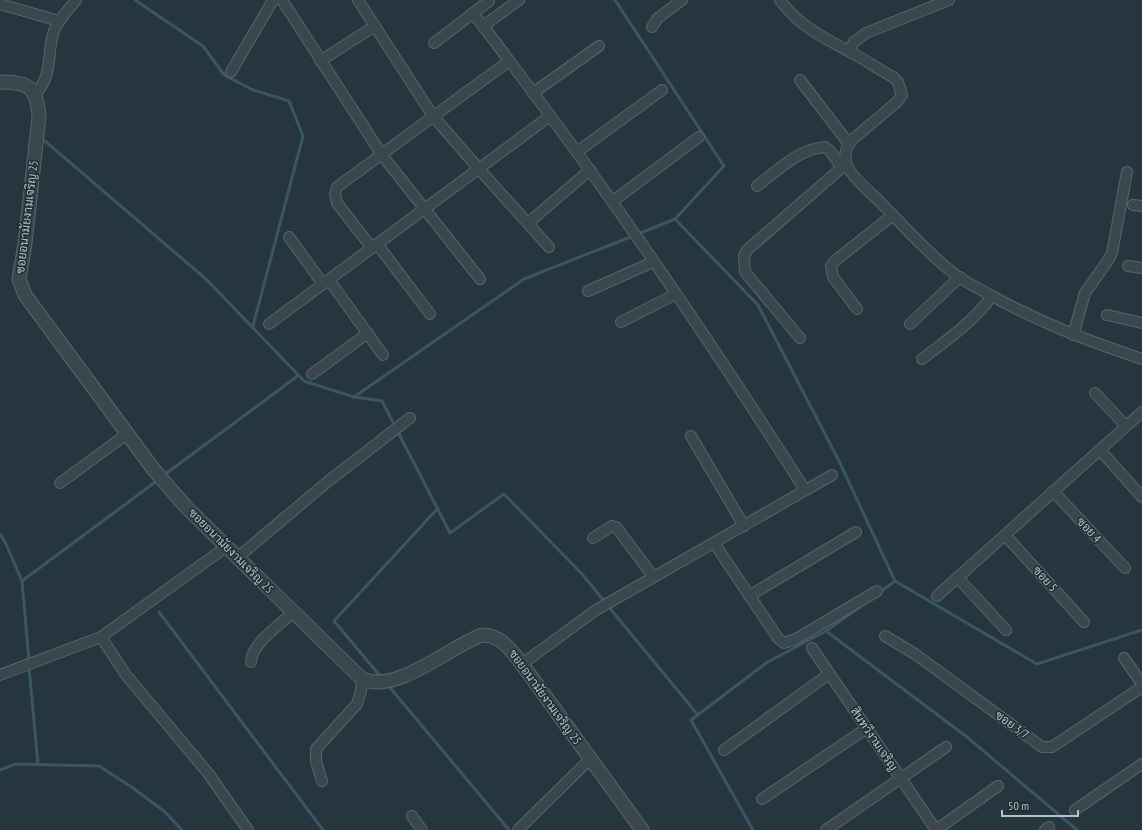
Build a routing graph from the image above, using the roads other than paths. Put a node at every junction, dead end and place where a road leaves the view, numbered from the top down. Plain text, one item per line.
1 (76, 0) edge
2 (273, 0) edge
3 (282, 0) edge
4 (358, 0) edge
5 (489, 0) edge
6 (519, 0) edge
7 (682, 0) edge
8 (949, 0) edge
9 (782, 2) edge
10 (0, 4) edge
11 (473, 13) junction
12 (498, 15) junction
13 (59, 21) junction
14 (375, 26) junction
15 (483, 26) junction
16 (652, 27) dead end
17 (434, 43) dead end
18 (599, 46) dead end
19 (849, 51) junction
20 (320, 61) junction
21 (509, 61) junction
22 (231, 72) dead end
23 (800, 80) dead end
24 (0, 82) edge
25 (662, 90) dead end
26 (533, 93) junction
27 (35, 94) junction
28 (433, 116) junction
29 (550, 116) junction
30 (699, 137) dead end
31 (849, 144) junction
32 (577, 152) junction
33 (382, 155) junction
34 (844, 166) junction
35 (479, 169) junction
36 (590, 170) junction
37 (1128, 172) dead end
38 (757, 186) dead end
39 (613, 201) junction
40 (425, 209) junction
41 (893, 214) junction
42 (528, 223) junction
43 (289, 237) dead end
44 (374, 246) junction
45 (549, 247) dead end
46 (653, 262) junction
47 (1128, 266) dead end
48 (1142, 268) edge
49 (960, 277) junction
50 (480, 279) dead end
51 (326, 282) junction
52 (588, 292) dead end
53 (676, 294) junction
54 (992, 296) junction
55 (857, 309) dead end
56 (430, 314) dead end
57 (1107, 315) dead end
58 (621, 322) dead end
59 (1142, 323) edge
60 (269, 324) dead end
61 (910, 324) dead end
62 (368, 334) junction
63 (1073, 335) junction
64 (800, 338) dead end
65 (383, 355) dead end
66 (922, 359) dead end
67 (1142, 359) edge
68 (312, 374) dead end
69 (1095, 393) dead end
70 (1142, 412) edge
71 (410, 418) dead end
72 (1126, 426) junction
73 (127, 434) junction
74 (691, 436) dead end
75 (1100, 450) junction
76 (832, 475) dead end
77 (60, 483) dead end
78 (805, 490) junction
79 (1054, 491) junction
80 (1142, 497) edge
81 (744, 526) junction
82 (856, 532) dead end
83 (1005, 535) junction
84 (593, 538) dead end
85 (714, 543) junction
86 (226, 547) junction
87 (237, 558) junction
88 (1125, 568) dead end
89 (653, 576) junction
90 (958, 578) junction
91 (877, 591) dead end
92 (749, 596) junction
93 (937, 596) dead end
94 (292, 613) junction
95 (1084, 622) dead end
96 (1006, 630) dead end
97 (884, 636) dead end
98 (101, 637) junction
99 (812, 648) dead end
100 (1124, 658) dead end
101 (252, 662) dead end
102 (522, 664) junction
103 (830, 674) junction
104 (0, 675) edge
105 (362, 679) junction
106 (1142, 685) edge
107 (867, 728) junction
108 (946, 746) dead end
109 (724, 750) dead end
110 (590, 759) junction
111 (1142, 764) edge
112 (901, 778) junction
113 (322, 781) dead end
114 (998, 786) dead end
115 (762, 798) dead end
116 (1075, 810) dead end
117 (412, 816) dead end
118 (248, 830) edge
119 (422, 830) edge
120 (518, 830) edge
121 (642, 830) edge
122 (826, 830) edge
123 (936, 830) edge

1 - 13 street
2 - 22 street
3 - 20 street
4 - 14 street
5 - 11 street
5 - 12 street
6 - 12 street
7 - 16 street
8 - 19 street
9 - 19 street
10 - 13 street
11 - 15 street
11 - 17 street
12 - 15 street
13 - 27 street
14 - 20 street
14 - 28 street
15 - 21 street
18 - 26 street
19 - 31 street
20 - 33 street
21 - 26 street
21 - 28 street
23 - 31 street
24 - 27 street
25 - 32 street
26 - 29 street
27 - 73 street, ซอยอนามัยงามเจริญ 25
28 - 33 street
28 - 35 street
29 - 32 street
29 - 35 street
30 - 39 street
31 - 34 street
32 - 36 street
33 - 40 street
33 - 44 street
34 - 38 street
34 - 41 street
34 - 64 street
35 - 40 street
35 - 42 street
36 - 39 street
36 - 42 street
37 - 63 street
39 - 46 street
40 - 44 street
40 - 50 street
41 - 49 street
41 - 55 street
42 - 45 street
43 - 51 street
44 - 51 street
44 - 56 street
46 - 52 street
46 - 53 street
47 - 48 street
49 - 54 street
49 - 61 street
51 - 60 street
51 - 62 street
53 - 58 street
53 - 78 street
54 - 63 street
54 - 66 street
57 - 59 street
62 - 65 street
62 - 68 street
63 - 67 street
69 - 72 street
70 - 72 street
71 - 87 street
72 - 75 street
73 - 77 street
73 - 86 street, ซอยอนามัยงามเจริญ 25
74 - 81 street
75 - 79 street
75 - 80 street
76 - 78 street
78 - 81 street
79 - 83 street
79 - 88 street, ซอย 4
81 - 85 street
82 - 92 street
83 - 90 street
83 - 95 street, ซอย 5
84 - 89 street
85 - 89 street
85 - 92 street
86 - 87 street, ซอยอนามัยงามเจริญ 25
86 - 98 street
87 - 94 street, ซอยอนามัยงามเจริญ 25
89 - 102 street
90 - 93 street
90 - 96 street
91 - 92 street
94 - 101 street
94 - 105 street, ซอยอนามัยงามเจริญ 25
97 - 106 street, ซอย 3/7
98 - 104 street
98 - 118 street
99 - 103 street, สินทวีงามเจริญ
100 - 106 street
102 - 105 street, ซอยอนามัยงามเจริญ 25
102 - 110 street, ซอยอนามัยงามเจริญ 25
103 - 107 street, สินทวีงามเจริญ
103 - 109 street
105 - 113 street
107 - 112 street, สินทวีงามเจริญ
107 - 115 street
108 - 112 street
110 - 120 street
110 - 121 street, ซอยอนามัยงามเจริญ 25
111 - 116 street
112 - 122 street
112 - 123 street, สินทวีงามเจริญ
114 - 123 street
117 - 119 street

